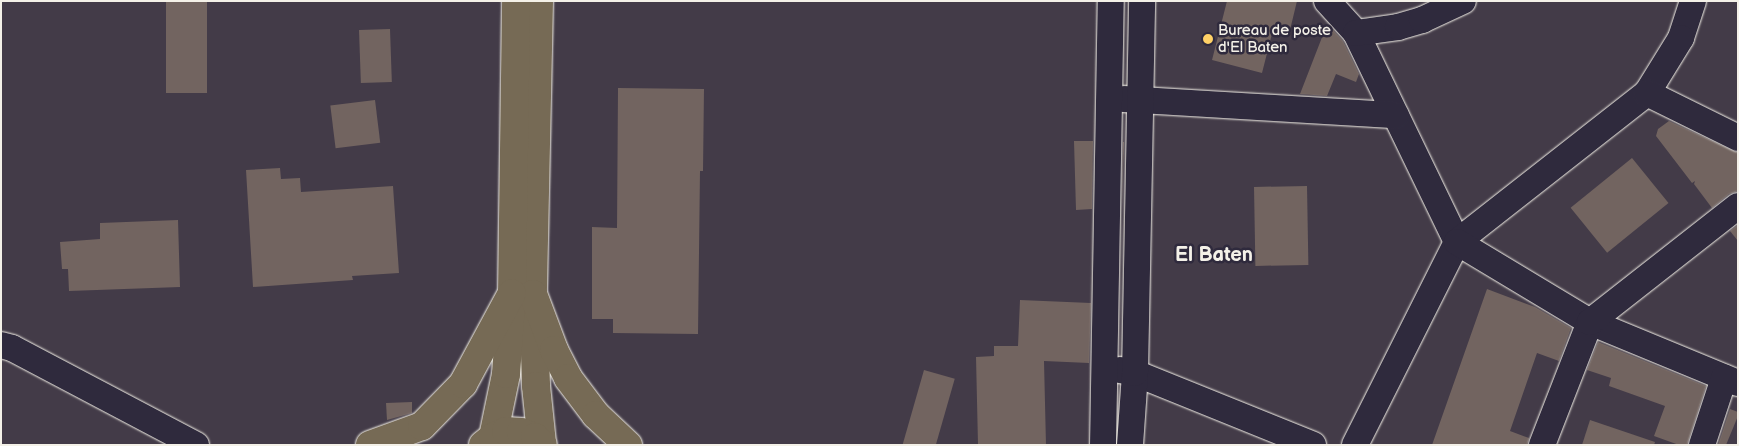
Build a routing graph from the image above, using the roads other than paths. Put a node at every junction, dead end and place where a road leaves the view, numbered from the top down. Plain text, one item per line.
1 (516, 1) edge
2 (539, 1) edge
3 (1111, 1) edge
4 (1142, 1) edge
5 (1327, 1) edge
6 (1463, 1) edge
7 (1693, 1) edge
8 (1356, 33) junction
9 (1647, 93) junction
10 (1111, 98) junction
11 (1140, 100) junction
12 (1396, 115) junction
13 (1738, 138) edge
14 (1738, 206) edge
15 (1457, 242) junction
16 (523, 294) junction
17 (1590, 322) junction
18 (1, 345) edge
19 (1104, 366) junction
20 (1135, 373) junction
21 (1731, 381) edge
22 (488, 441) edge
23 (542, 444) edge
24 (196, 445) edge
25 (370, 445) edge
26 (628, 445) edge
27 (1103, 445) edge
28 (1130, 445) edge
29 (1313, 445) edge
30 (1355, 445) edge
31 (1542, 445) edge
32 (1702, 445) edge

1 - 16 main road
2 - 16 main road
3 - 10 street
4 - 11 street
5 - 8 street
6 - 8 street
7 - 9 street
8 - 12 street
9 - 13 street
9 - 15 street
10 - 11 street
10 - 19 street
11 - 12 street
11 - 20 street
12 - 15 street
14 - 17 street
15 - 17 street
15 - 30 street
16 - 22 main road
16 - 23 main road
16 - 25 main road
16 - 26 main road
17 - 21 street
17 - 31 street
18 - 24 street
19 - 20 street
19 - 27 street
20 - 28 street
20 - 29 street
21 - 32 street
22 - 23 main road

